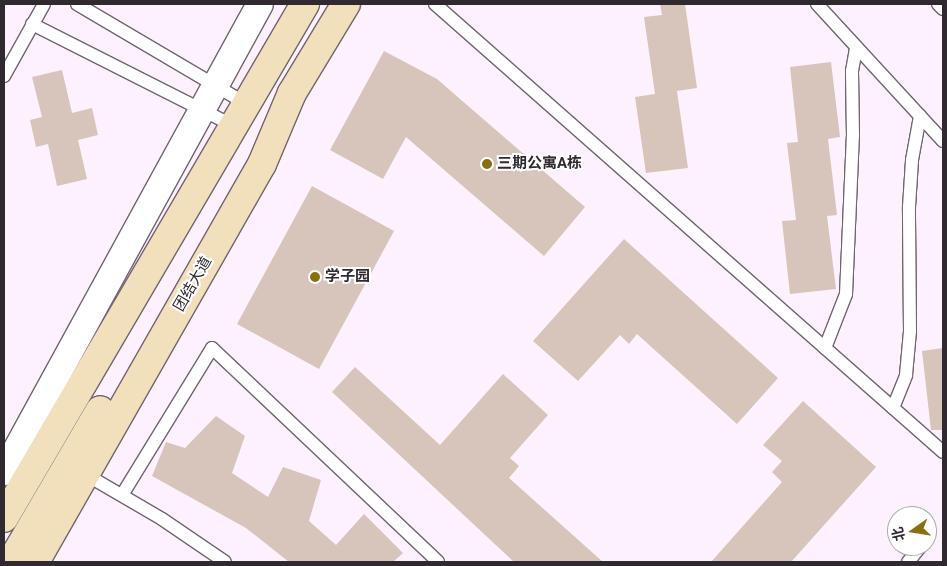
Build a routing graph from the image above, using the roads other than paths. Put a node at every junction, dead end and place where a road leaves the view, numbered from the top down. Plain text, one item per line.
1 (44, 4) edge
2 (77, 4) edge
3 (260, 4) edge
4 (305, 4) edge
5 (346, 4) edge
6 (435, 4) edge
7 (817, 4) edge
8 (938, 4) edge
9 (943, 9) edge
10 (32, 24) junction
11 (856, 49) junction
12 (4, 76) edge
13 (216, 85) junction
14 (292, 93) junction
15 (203, 110) junction
16 (920, 116) junction
17 (233, 122) junction
18 (943, 141) edge
19 (825, 348) junction
20 (893, 408) junction
21 (943, 452) edge
22 (4, 472) edge
23 (85, 474) junction
24 (122, 496) junction
25 (4, 518) edge
26 (4, 549) edge
27 (12, 562) edge
28 (35, 562) edge
29 (225, 562) edge
30 (438, 562) edge

1 - 10 lane
2 - 13 lane
3 - 13 street
4 - 17 main road
5 - 14 main road, 团结大道
6 - 19 lane
7 - 11 lane
8 - 9 lane
10 - 12 lane
10 - 15 lane
11 - 16 lane
11 - 19 lane
13 - 15 street
13 - 17 lane
14 - 23 main road, 团结大道
14 - 27 main road
15 - 17 lane
15 - 22 street
16 - 18 lane
16 - 20 lane
17 - 25 main road
17 - 26 main road
19 - 20 lane
20 - 21 lane
23 - 24 lane
23 - 28 main road, 团结大道
24 - 29 lane
24 - 30 lane

